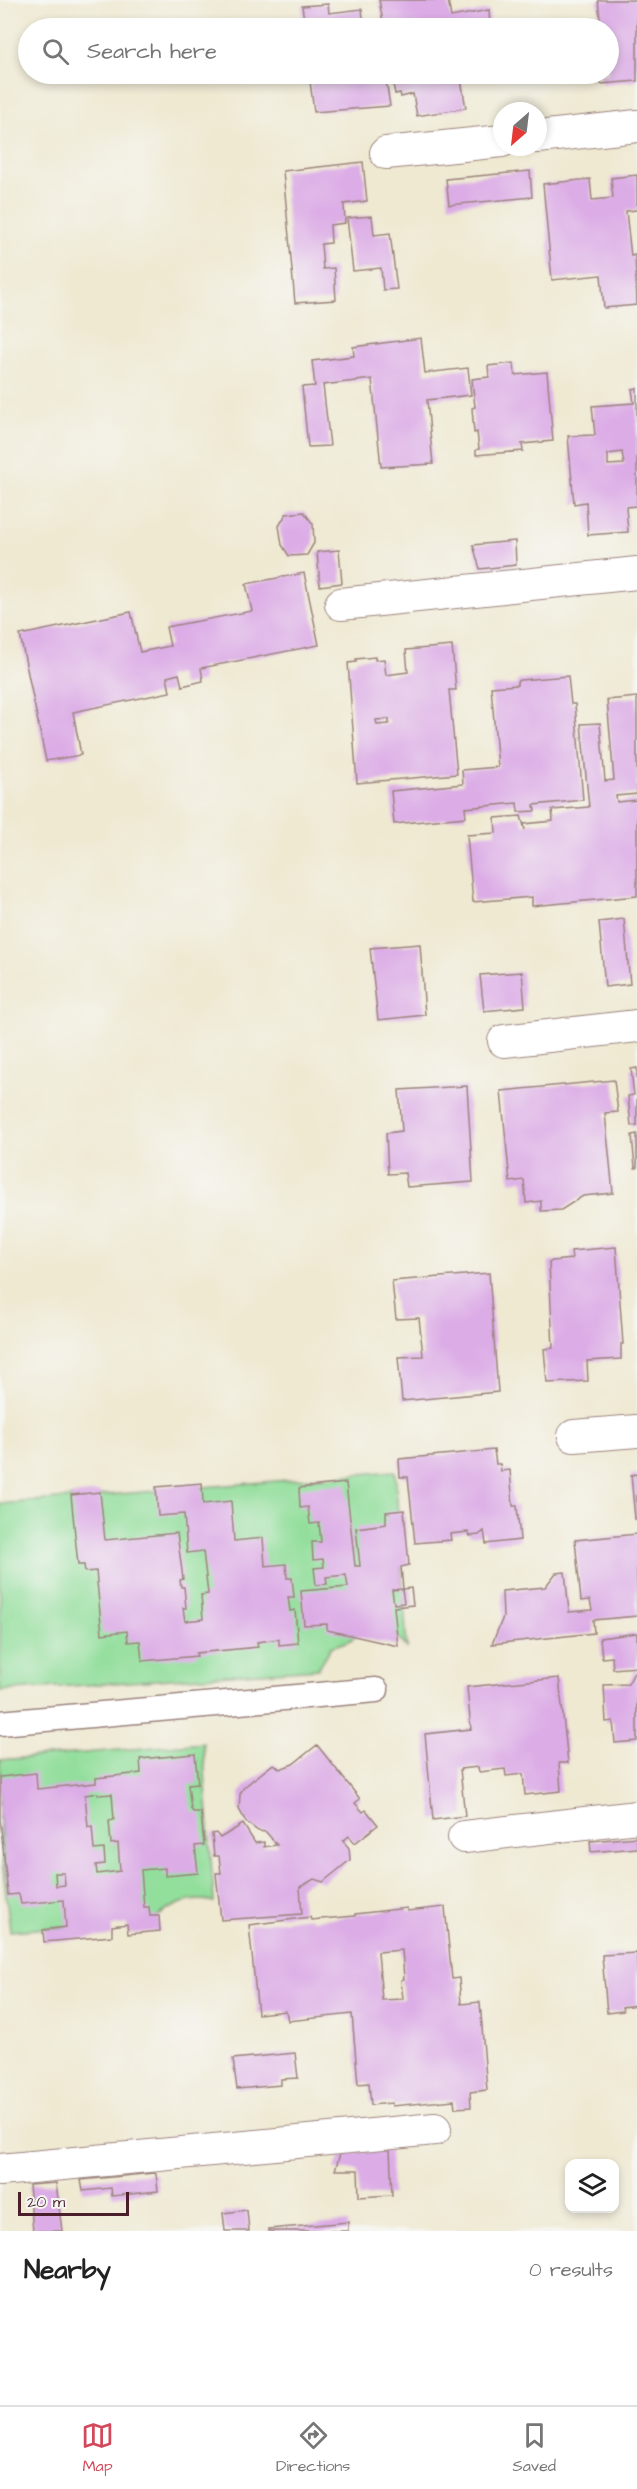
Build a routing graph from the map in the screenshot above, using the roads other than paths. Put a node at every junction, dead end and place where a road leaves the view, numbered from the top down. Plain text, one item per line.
1 (637, 126) edge
2 (547, 136) edge
3 (493, 142) edge
4 (386, 153) dead end
5 (637, 573) edge
6 (341, 604) dead end
7 (637, 1026) edge
8 (504, 1041) dead end
9 (637, 1431) edge
10 (574, 1436) dead end
11 (376, 1690) dead end
12 (0, 1723) edge
13 (637, 1817) edge
14 (464, 1837) dead end
15 (435, 2129) dead end
16 (0, 2170) edge

1 - 2 street
3 - 4 street
5 - 6 street
7 - 8 street
9 - 10 street
11 - 12 street
13 - 14 street
15 - 16 street

